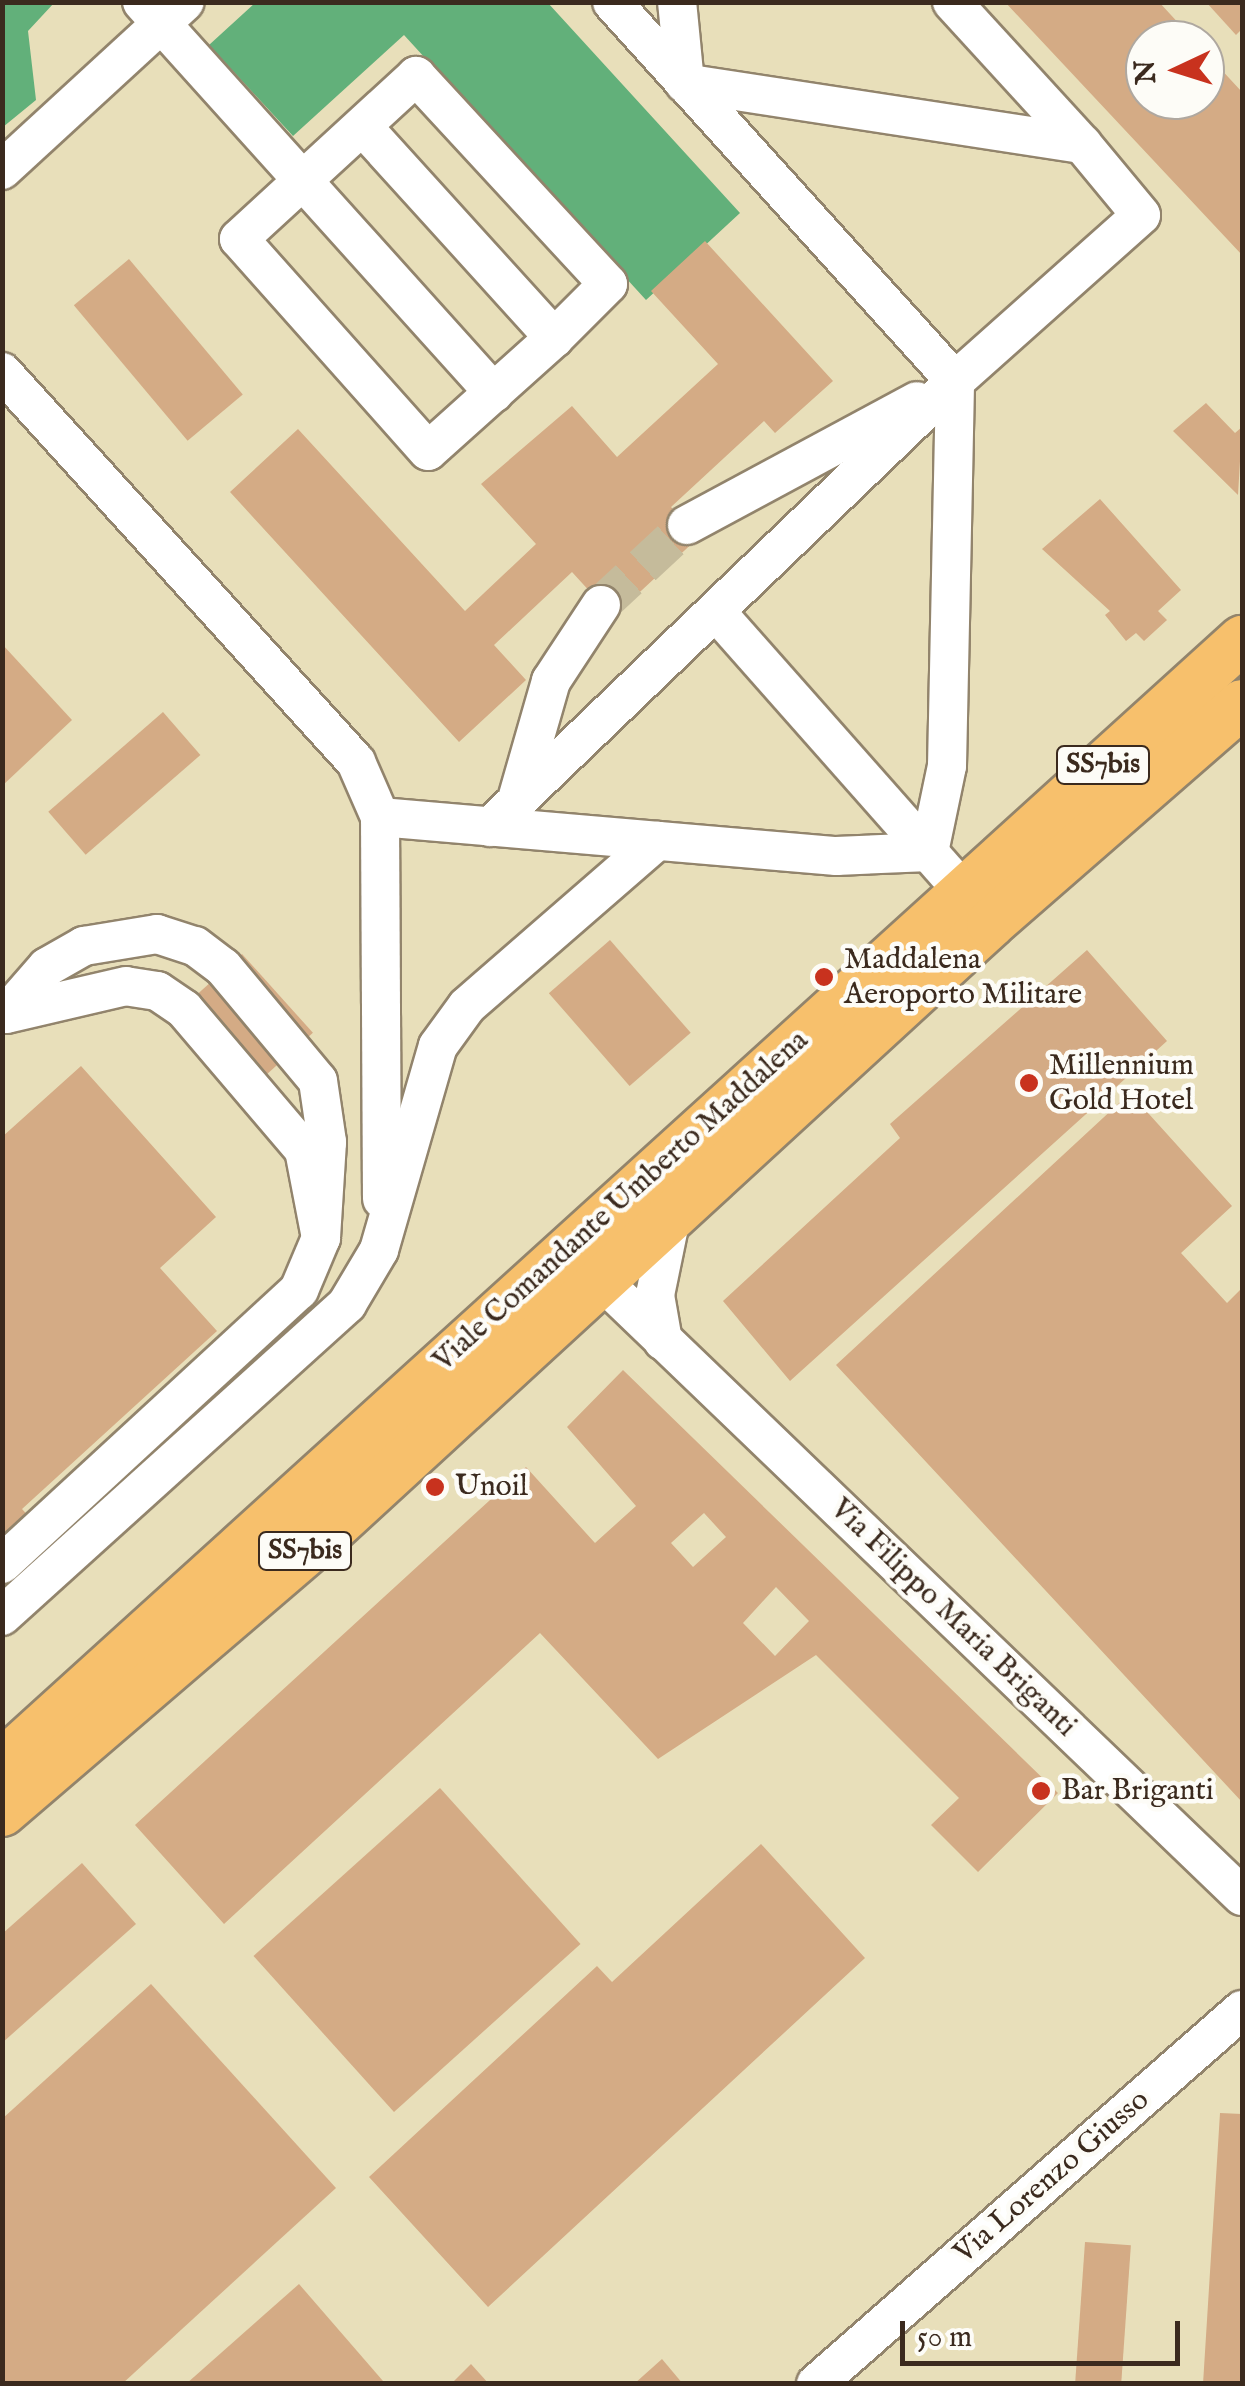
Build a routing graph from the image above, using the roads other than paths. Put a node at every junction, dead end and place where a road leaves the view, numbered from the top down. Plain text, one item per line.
1 (612, 2) edge
2 (677, 2) edge
3 (952, 2) edge
4 (163, 10) edge
5 (685, 83) junction
6 (363, 127) junction
7 (1082, 144) junction
8 (2, 170) edge
9 (304, 180) junction
10 (554, 338) junction
11 (2, 372) edge
12 (955, 381) junction
13 (494, 392) junction
14 (686, 525) tunnel mouth
15 (601, 606) tunnel mouth
16 (718, 614) junction
17 (1242, 640) edge
18 (1242, 704) edge
19 (503, 815) junction
20 (380, 817) junction
21 (658, 841) junction
22 (929, 852) junction
23 (977, 907) junction
24 (157, 934) junction
25 (85, 992) junction
26 (4, 1015) edge
27 (318, 1081) junction
28 (304, 1150) junction
29 (670, 1217) junction
30 (383, 1232) junction
31 (320, 1238) junction
32 (585, 1264) junction
33 (663, 1340) junction
34 (2, 1564) edge
35 (2, 1616) edge
36 (2, 1764) edge
37 (2, 1812) edge
38 (1242, 1896) edge
39 (1242, 2010) edge
40 (816, 2384) edge

1 - 5 street
2 - 5 street
3 - 7 street
4 - 8 street
4 - 9 street
5 - 7 street
5 - 12 street
6 - 9 street
6 - 10 street
6 - 10 street
7 - 12 street
9 - 13 street
9 - 13 street
10 - 13 street
11 - 20 street
12 - 14 street
12 - 16 street
12 - 22 street
15 - 19 street
16 - 19 street
16 - 22 street
17 - 23 main road, Viale Comandante Umberto Maddalena / SS7bis
18 - 23 main road, Viale Comandante Umberto Maddalena / SS7bis
19 - 20 street
19 - 21 street
20 - 30 street
21 - 22 street
21 - 30 street
22 - 23 street
23 - 29 main road, Viale Comandante Umberto Maddalena / SS7bis
23 - 32 main road, Viale Comandante Umberto Maddalena / SS7bis
24 - 25 street
24 - 26 street
24 - 27 street
25 - 26 street
25 - 28 street
27 - 28 street
27 - 31 street
28 - 31 street
29 - 32 main road, Viale Comandante Umberto Maddalena / SS7bis
29 - 33 street
30 - 35 street
31 - 34 street
32 - 33 street, Via Filippo Maria Briganti
32 - 36 main road, Viale Comandante Umberto Maddalena / SS7bis
32 - 37 main road, Viale Comandante Umberto Maddalena / SS7bis
33 - 38 street, Via Filippo Maria Briganti
39 - 40 street, Via Lorenzo Giusso

